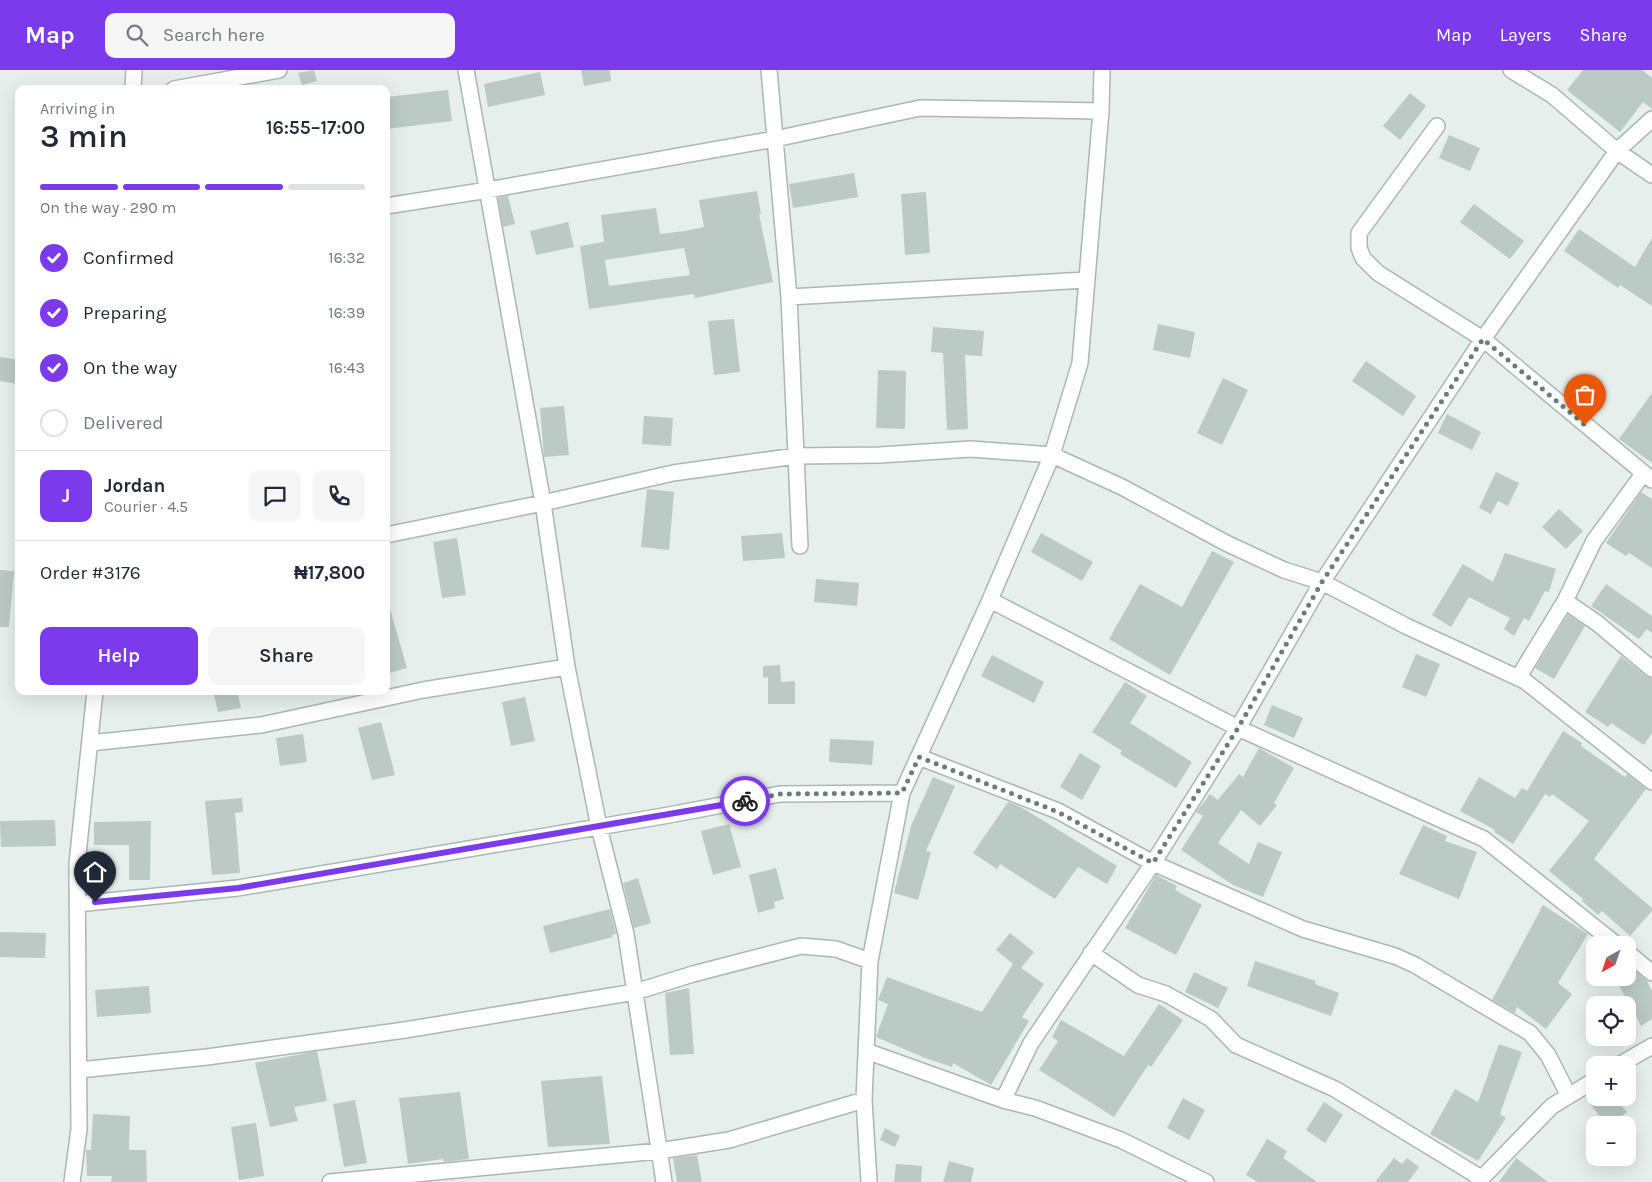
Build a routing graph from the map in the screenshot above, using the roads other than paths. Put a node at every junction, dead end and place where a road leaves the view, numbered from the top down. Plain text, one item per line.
1 (134, 70) edge
2 (279, 70) edge
3 (466, 70) edge
4 (769, 70) edge
5 (1102, 70) edge
6 (1511, 70) edge
7 (133, 85) edge
8 (196, 85) edge
9 (1101, 111) junction
10 (1652, 119) edge
11 (1437, 126) dead end
12 (775, 139) junction
13 (1617, 151) junction
14 (1652, 175) edge
15 (488, 190) junction
16 (390, 205) edge
17 (1086, 280) junction
18 (788, 297) junction
19 (1483, 339) junction
20 (1052, 455) junction
21 (796, 456) junction
22 (1648, 477) edge
23 (543, 503) junction
24 (390, 534) edge
25 (800, 546) dead end
26 (1322, 582) junction
27 (990, 600) junction
28 (1565, 601) junction
29 (567, 667) junction
30 (1652, 669) edge
31 (1518, 678) junction
32 (95, 695) edge
33 (1238, 728) junction
34 (90, 743) junction
35 (919, 757) junction
36 (1652, 782) edge
37 (902, 793) junction
38 (599, 827) junction
39 (1153, 863) junction
40 (78, 904) junction
41 (1606, 936) edge
42 (1091, 953) junction
43 (1636, 959) edge
44 (870, 961) junction
45 (1652, 972) edge
46 (635, 992) junction
47 (1652, 1046) edge
48 (866, 1051) junction
49 (1635, 1056) edge
50 (79, 1070) junction
51 (1586, 1086) edge
52 (1569, 1096) junction
53 (864, 1100) junction
54 (1003, 1100) junction
55 (659, 1151) junction
56 (1480, 1180) edge
57 (72, 1182) edge
58 (330, 1182) edge
59 (664, 1182) edge
60 (869, 1182) edge
61 (1206, 1182) edge

1 - 7 street
2 - 8 street
3 - 15 street
4 - 12 street
5 - 9 street
6 - 13 street
9 - 12 street
9 - 17 street
10 - 13 street
11 - 19 street
12 - 15 street
12 - 18 street
13 - 14 street
13 - 19 street
15 - 16 street
15 - 23 street
17 - 18 street
17 - 20 street
18 - 21 street
19 - 22 street
19 - 26 street
20 - 21 street
20 - 26 street
20 - 27 street
21 - 23 street
21 - 25 street
22 - 28 street
23 - 24 street
23 - 29 street
26 - 31 street
26 - 33 street
27 - 33 street
27 - 35 street
28 - 30 street
28 - 31 street
29 - 34 street
29 - 38 street
31 - 36 street
32 - 34 street
33 - 39 street
33 - 41 street
34 - 40 street
35 - 37 street
35 - 39 street
37 - 38 street
37 - 44 street
38 - 40 street
38 - 46 street
39 - 42 street
39 - 52 street
40 - 50 street
42 - 54 street
42 - 56 street
43 - 45 street
44 - 46 street
44 - 48 street
46 - 50 street
46 - 55 street
47 - 49 street
48 - 53 street
48 - 54 street
50 - 57 street
51 - 52 street
52 - 56 street
53 - 55 street
53 - 60 street
54 - 61 street
55 - 58 street
55 - 59 street

